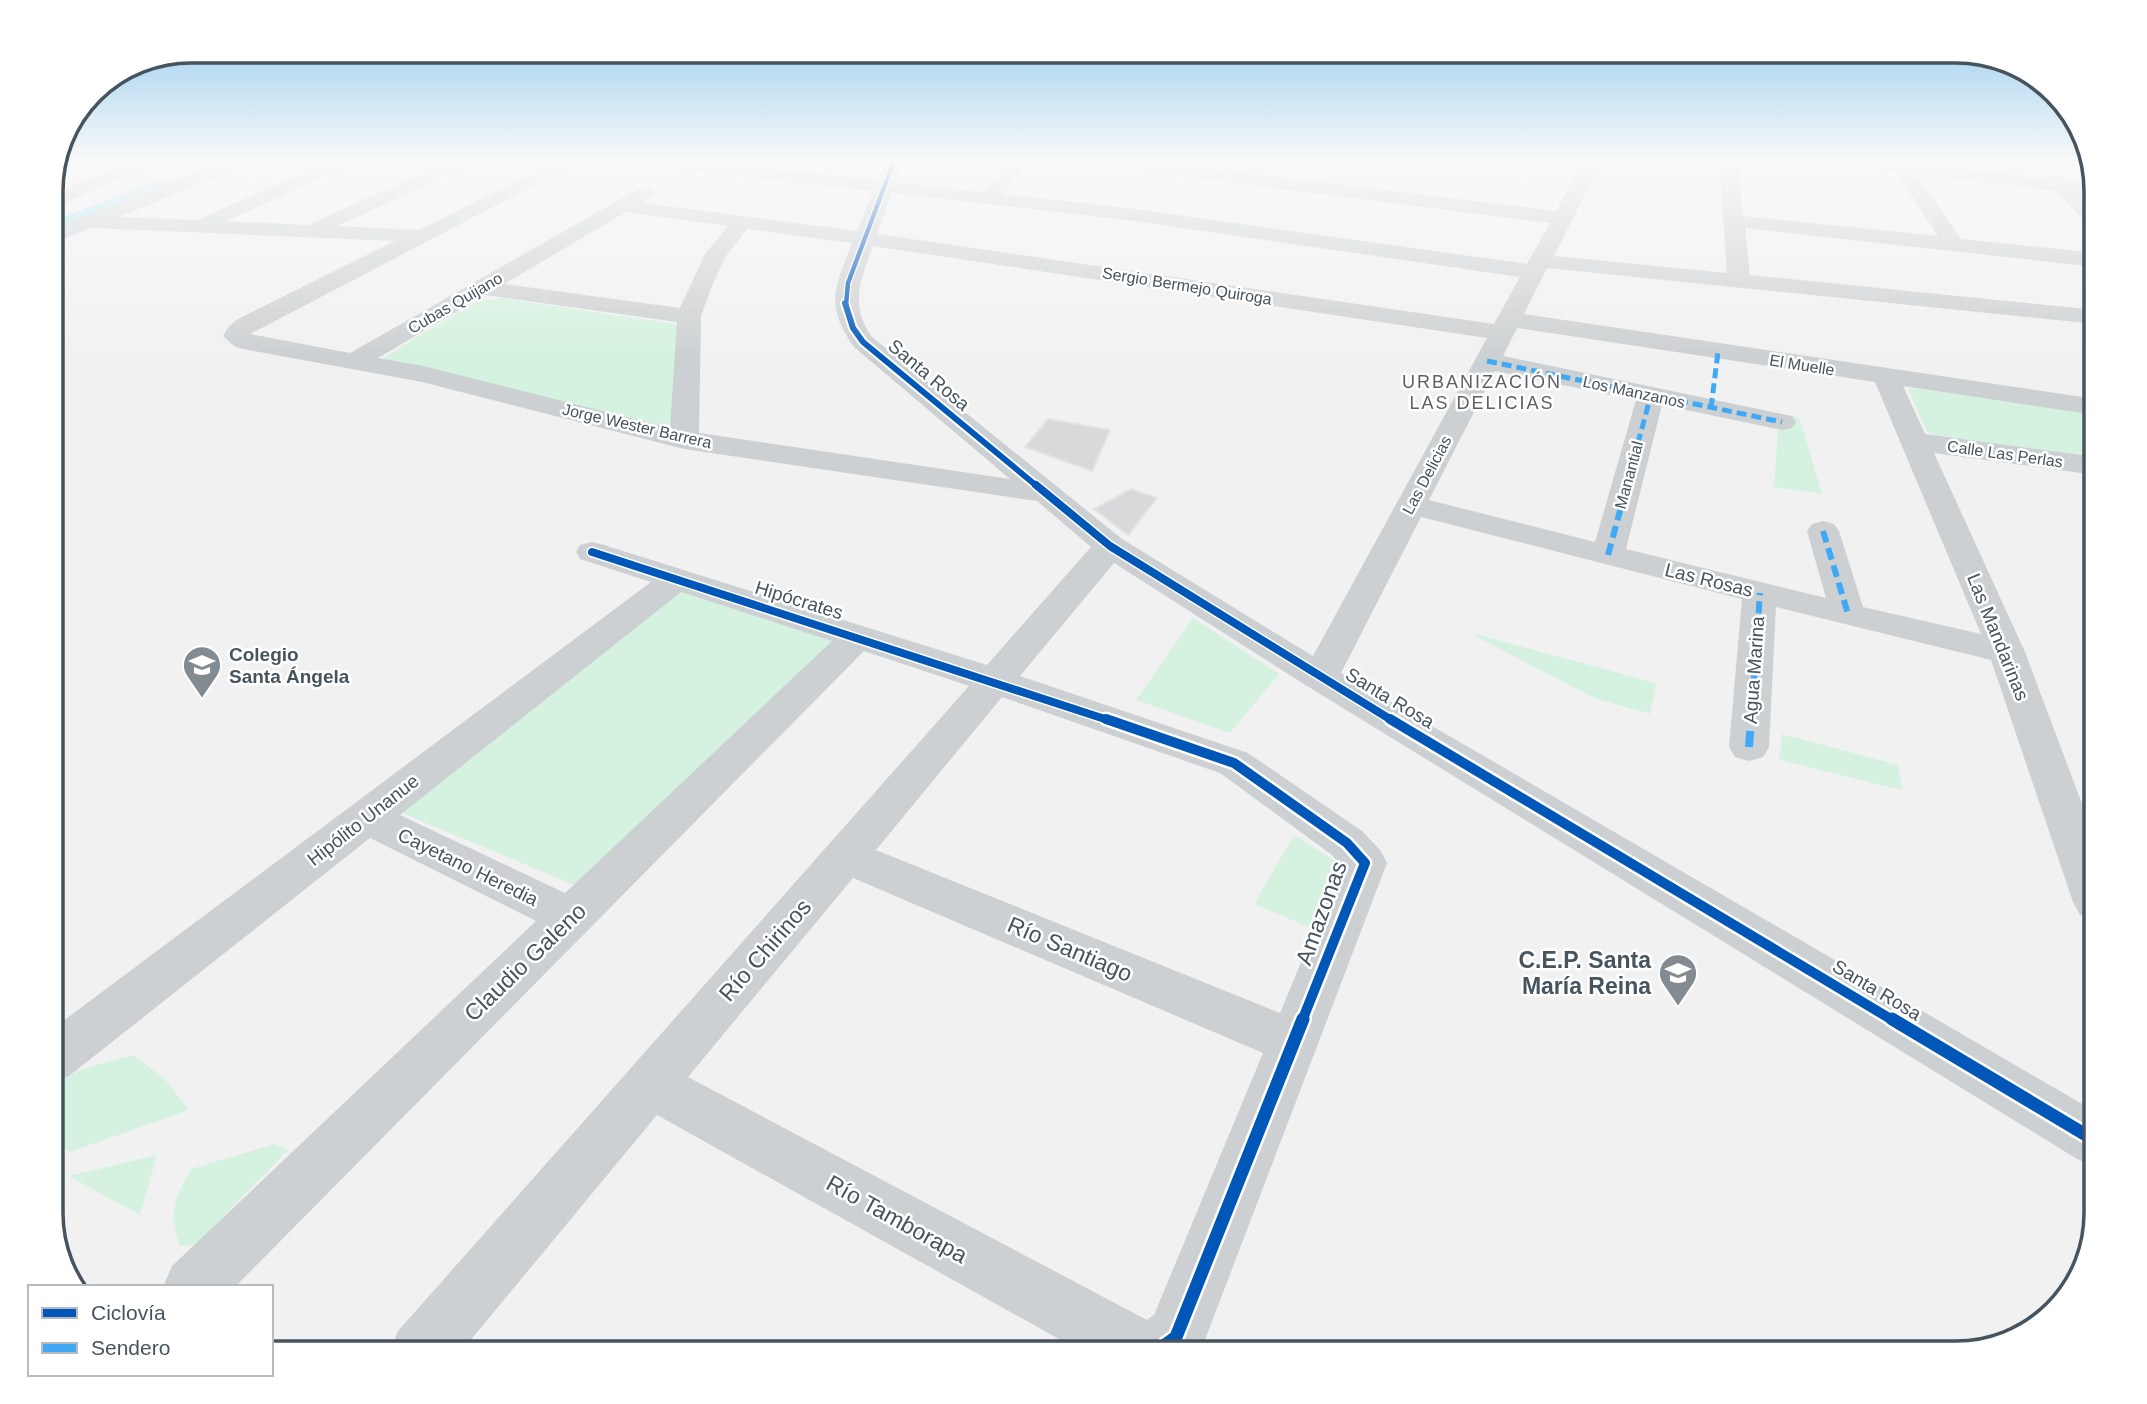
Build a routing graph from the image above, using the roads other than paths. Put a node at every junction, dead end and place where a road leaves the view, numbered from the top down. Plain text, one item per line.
1 (209, 227) edge
2 (319, 227) edge
3 (442, 227) edge
4 (588, 227) edge
5 (738, 227) edge
6 (776, 227) edge
7 (869, 227) edge
8 (1122, 227) edge
9 (1227, 227) edge
10 (1558, 227) edge
11 (1734, 227) edge
12 (1785, 227) edge
13 (1942, 227) edge
14 (309, 231) junction
15 (423, 236) junction
16 (864, 238) junction
17 (1954, 245) junction
18 (2084, 259) edge
19 (1538, 266) junction
20 (1098, 272) junction
21 (1739, 281) junction
22 (482, 288) junction
23 (689, 316) junction
24 (2084, 316) edge
25 (1505, 326) junction
26 (1718, 352) junction
27 (356, 360) junction
28 (1487, 361) junction
29 (1886, 377) junction
30 (1651, 395) junction
31 (2084, 405) edge
32 (1711, 408) junction
33 (1782, 422) dead end
34 (684, 440) junction
35 (1913, 441) junction
36 (994, 452) junction
37 (2084, 464) edge
38 (936, 477) junction
39 (1044, 493) junction
40 (1411, 505) junction
41 (1823, 531) dead end
42 (1110, 546) junction
43 (592, 552) dead end
44 (1608, 555) junction
45 (675, 580) junction
46 (1760, 593) junction
47 (1848, 614) junction
48 (857, 637) junction
49 (2007, 652) junction
50 (1320, 677) junction
51 (995, 681) junction
52 (1749, 747) dead end
53 (366, 817) junction
54 (846, 856) junction
55 (2084, 868) edge
56 (571, 917) junction
57 (1293, 1042) junction
58 (63, 1051) edge
59 (650, 1084) junction
60 (2084, 1134) edge
61 (195, 1285) edge
62 (430, 1341) edge
63 (1122, 1341) edge
64 (1170, 1341) edge

1 - 14 street
2 - 14 street
3 - 15 street
4 - 22 street, Cubas Quijano
5 - 23 street
6 - 16 street, Sergio Bermejo Quiroga
7 - 16 street, Santa Rosa
8 - 20 street
9 - 19 street
10 - 19 street, Las Delicias
11 - 21 street
12 - 17 street
13 - 17 street
14 - 15 street
15 - 27 street, Jorge Wester Barrera
16 - 20 street, Sergio Bermejo Quiroga
16 - 36 street, Santa Rosa
17 - 18 street
19 - 21 street
19 - 25 street, Las Delicias
20 - 25 street, Sergio Bermejo Quiroga
21 - 24 street
22 - 23 street
22 - 27 street, Cubas Quijano
23 - 34 street
25 - 26 street, El Muelle
25 - 28 street, Las Delicias
26 - 29 street, El Muelle
26 - 32 street
27 - 34 street, Jorge Wester Barrera
28 - 30 street, Los Manzanos
28 - 40 street, Las Delicias
29 - 31 street, El Muelle
29 - 35 street, Las Mandarinas
30 - 32 street, Los Manzanos
30 - 44 street, Manantial
32 - 33 street, Los Manzanos
34 - 38 street, Jorge Wester Barrera
35 - 37 street, Calle Las Perlas
35 - 49 street, Las Mandarinas
36 - 38 street
36 - 39 street, Santa Rosa
38 - 39 street, Jorge Wester Barrera
39 - 42 street, Santa Rosa
40 - 44 street, Las Rosas
40 - 50 street, Las Delicias
41 - 47 street
42 - 50 street, Santa Rosa
42 - 51 street, Río Chirinos
43 - 45 street, Hipócrates
44 - 46 street, Las Rosas
45 - 48 street, Hipócrates
45 - 53 street, Hipólito Unanue
46 - 47 street, Las Rosas
46 - 52 street, Agua Marina
47 - 49 street, Las Rosas
48 - 51 street, Hipócrates
48 - 56 street, Claudio Galeno
49 - 55 street, Las Mandarinas
50 - 60 street, Santa Rosa
51 - 54 street, Río Chirinos
51 - 57 street, Amazonas
53 - 56 street, Cayetano Heredia
53 - 58 street, Hipólito Unanue
54 - 57 street, Río Santiago
54 - 59 street, Río Chirinos
56 - 61 street, Claudio Galeno
57 - 64 street, Amazonas
59 - 62 street, Río Chirinos
59 - 63 street, Río Tamborapa

